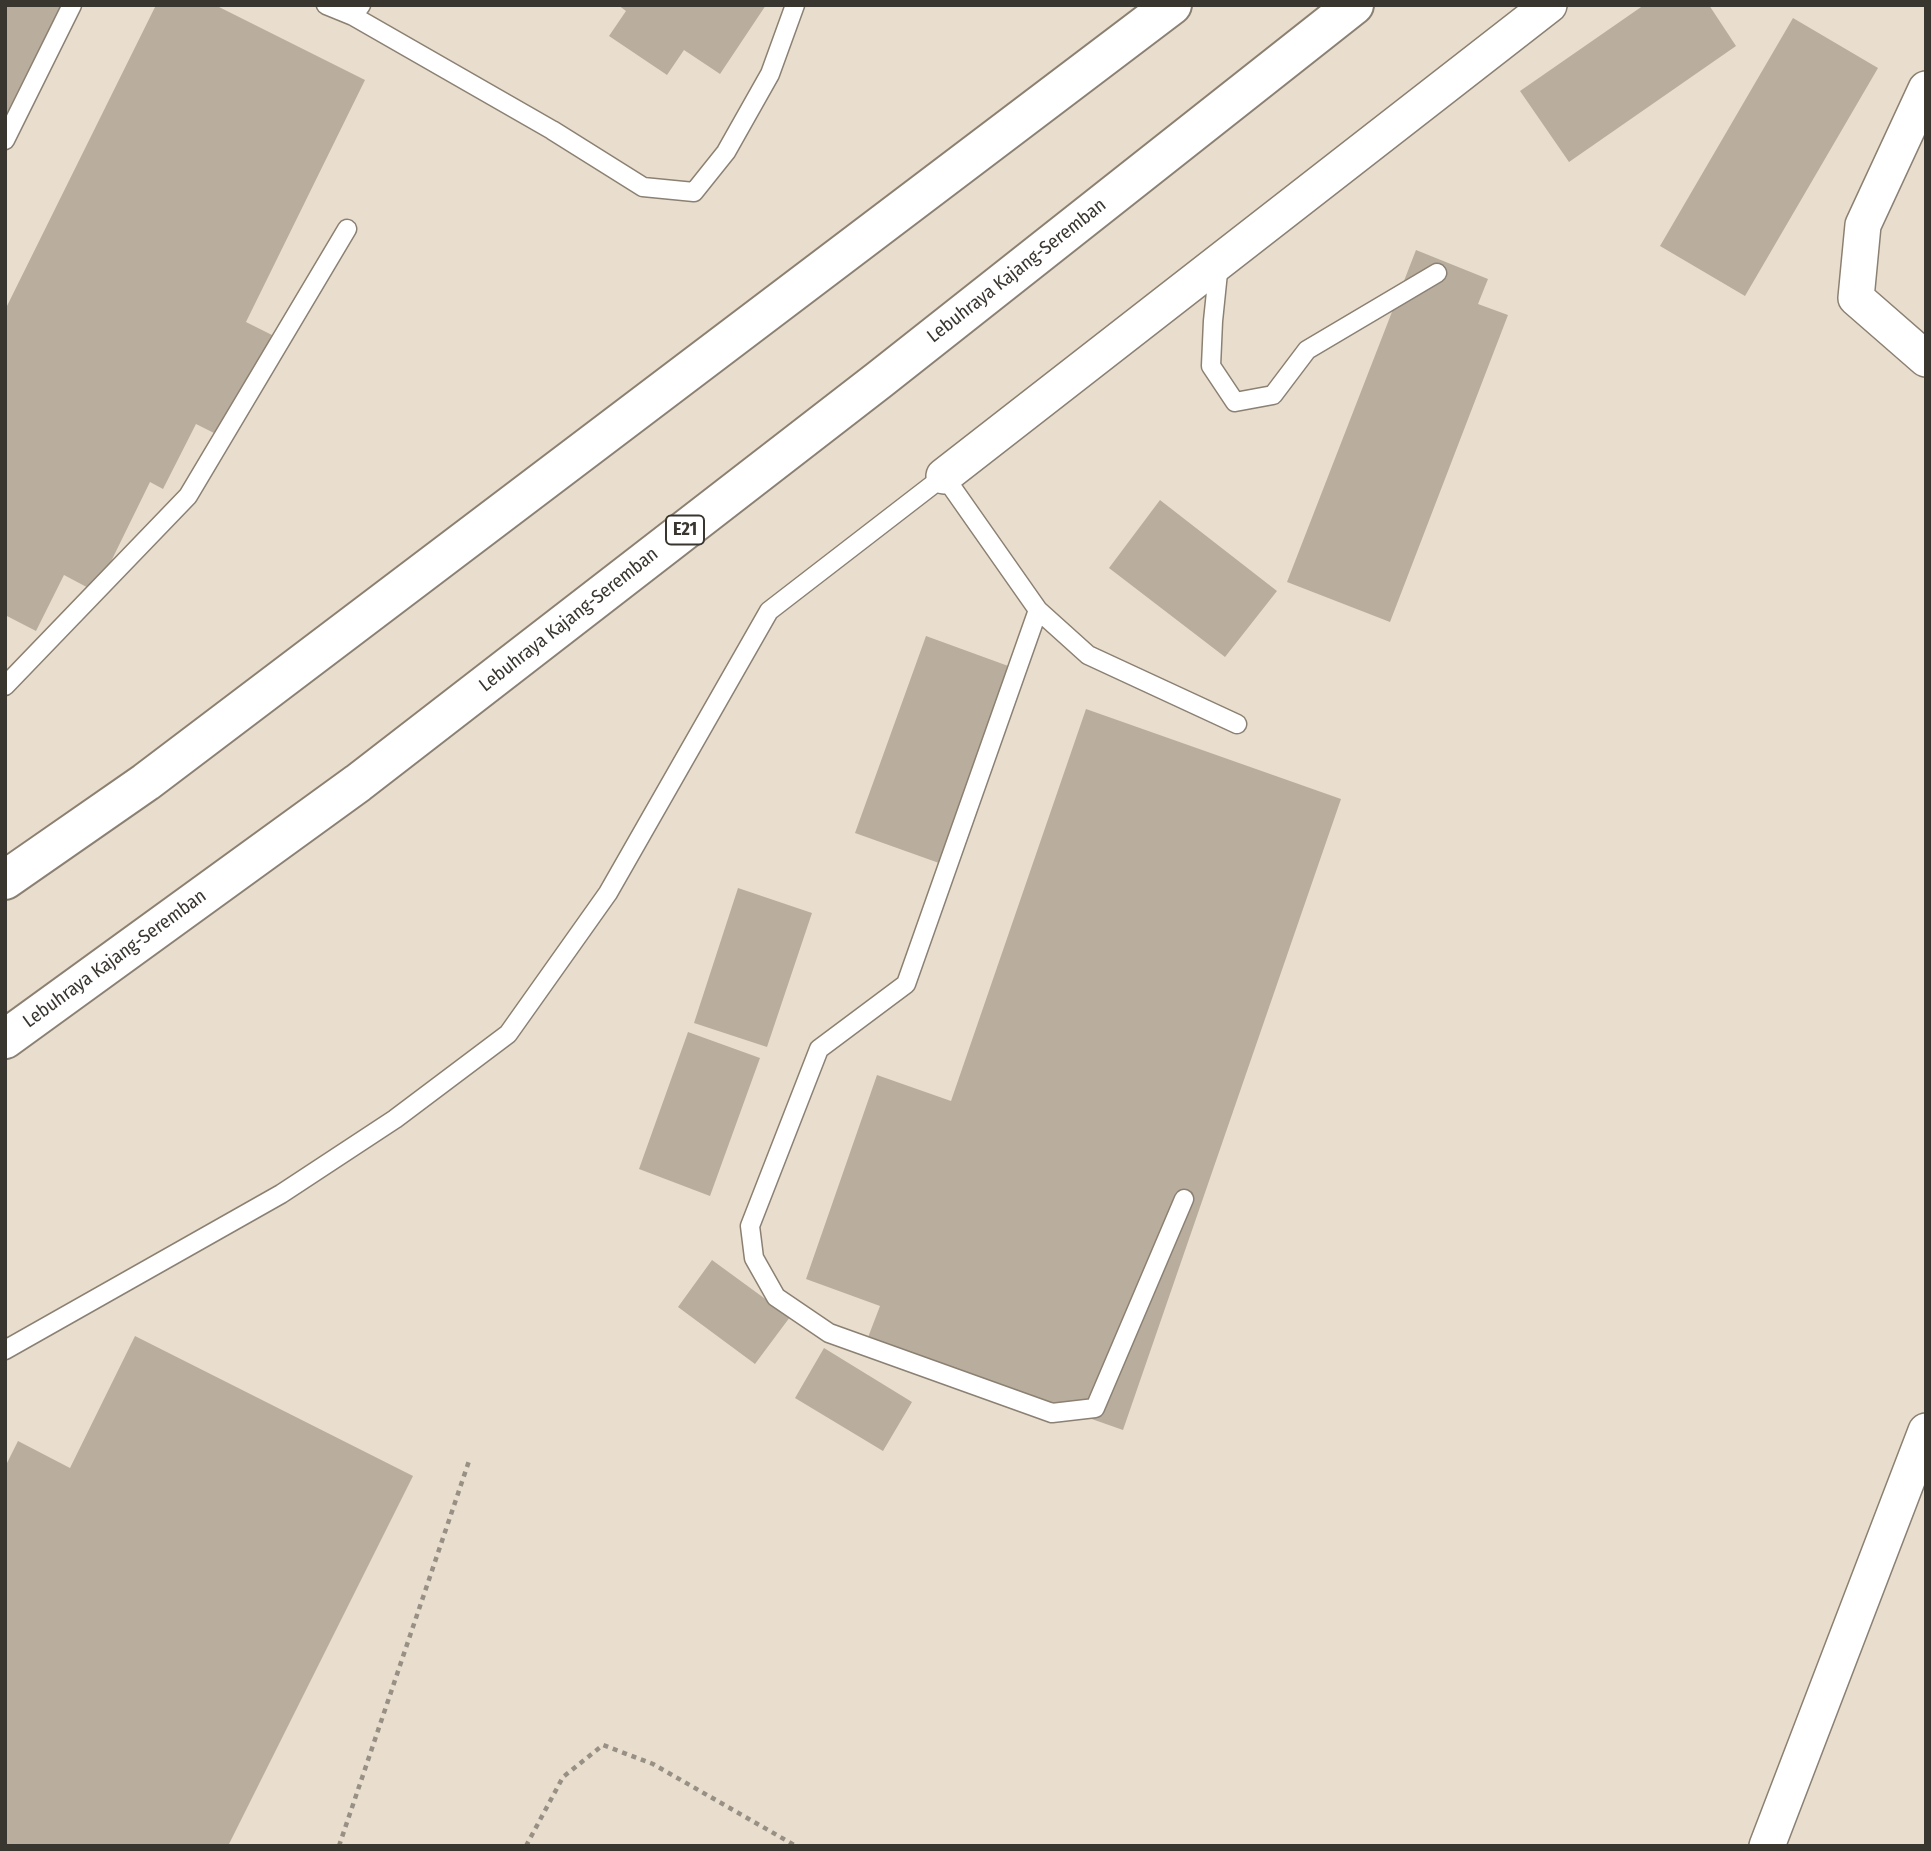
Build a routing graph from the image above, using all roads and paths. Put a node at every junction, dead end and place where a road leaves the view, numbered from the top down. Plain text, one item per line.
1 (72, 5) edge
2 (326, 5) edge
3 (795, 5) edge
4 (1172, 5) edge
5 (1354, 5) edge
6 (1549, 5) edge
7 (357, 11) edge
8 (1926, 89) edge
9 (5, 140) edge
10 (347, 229) dead end
11 (1219, 263) junction
12 (1437, 273) dead end
13 (1926, 359) edge
14 (944, 476) junction
15 (1038, 610) junction
16 (5, 686) edge
17 (1237, 724) dead end
18 (5, 880) edge
19 (5, 1039) edge
20 (1184, 1199) dead end
21 (5, 1350) edge
22 (1926, 1431) edge
23 (469, 1461) dead end
24 (340, 1846) edge
25 (526, 1846) edge
26 (796, 1846) edge
27 (1768, 1846) edge

1 - 9 lane
2 - 7 lane
3 - 7 lane
4 - 18 highway
5 - 19 highway, Lebuhraya Kajang-Seremban / E21
6 - 11 street
8 - 13 street
10 - 16 lane
11 - 12 lane
11 - 14 street
14 - 15 lane
14 - 21 lane
15 - 17 lane
15 - 20 lane
22 - 27 street
23 - 24 path
25 - 26 path

